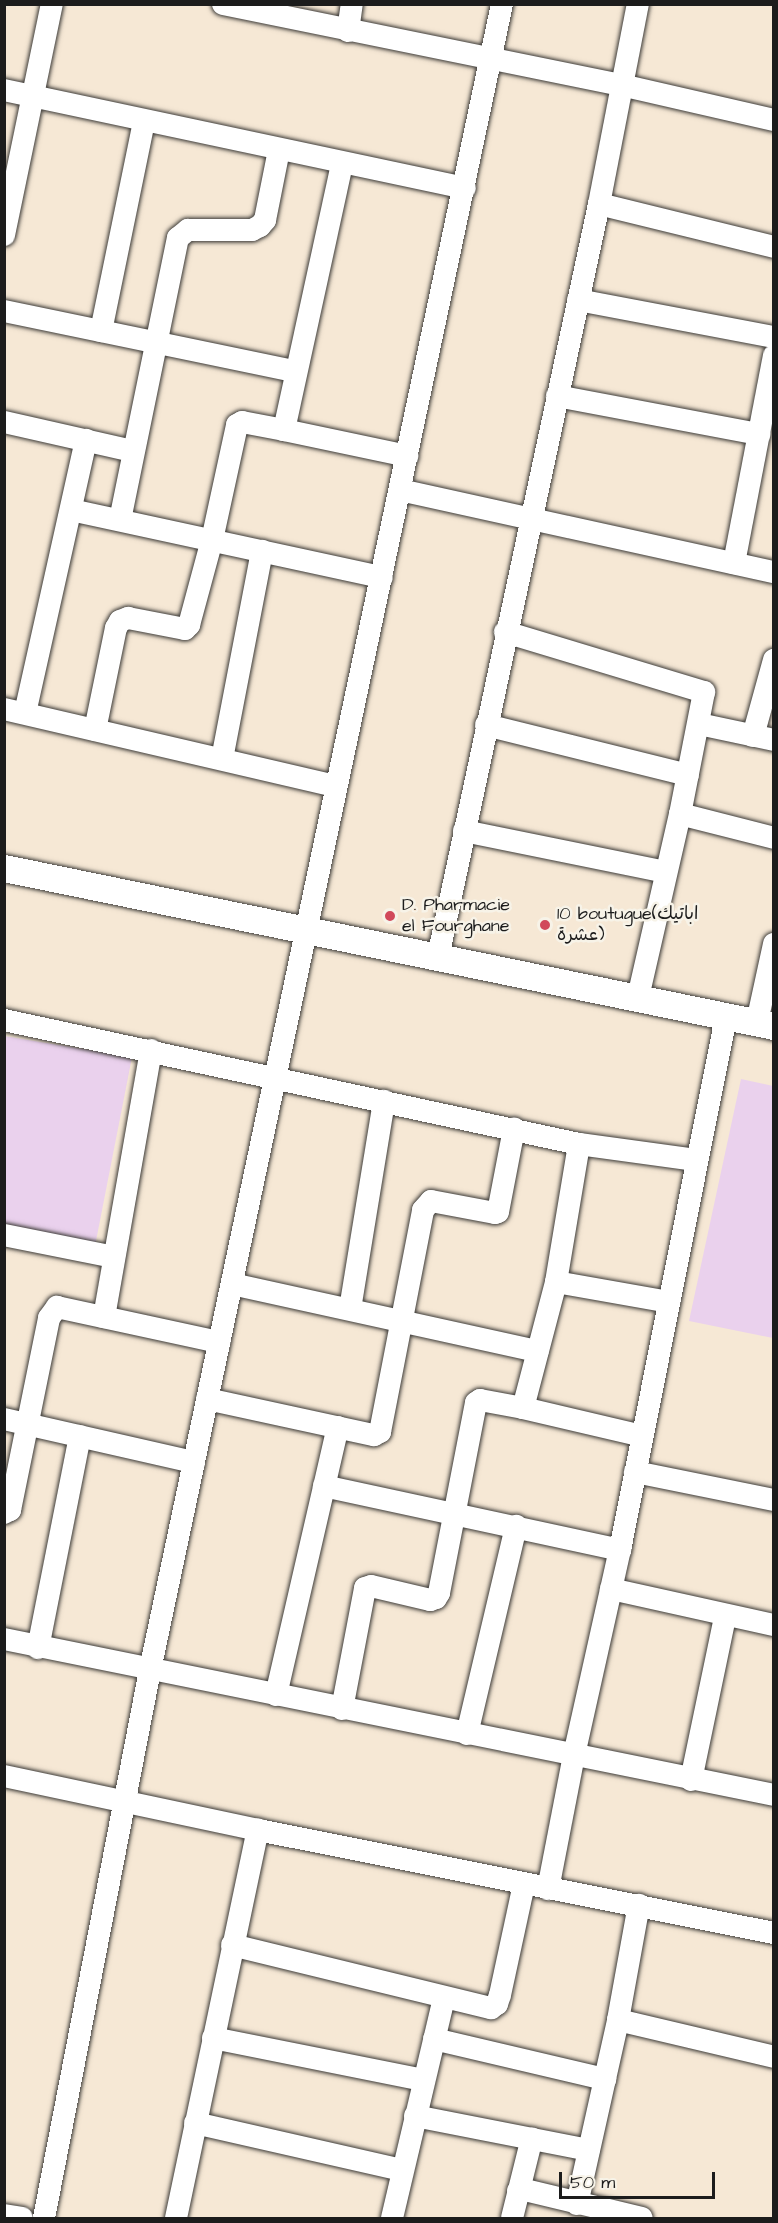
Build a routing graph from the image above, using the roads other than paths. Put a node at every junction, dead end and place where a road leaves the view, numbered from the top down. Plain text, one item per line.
1 (52, 4) edge
2 (223, 4) edge
3 (352, 4) edge
4 (502, 4) edge
5 (638, 4) edge
6 (348, 31) junction
7 (490, 60) junction
8 (621, 85) junction
9 (4, 90) edge
10 (33, 97) junction
11 (144, 120) junction
12 (774, 120) edge
13 (279, 150) junction
14 (342, 163) junction
15 (465, 188) junction
16 (599, 204) junction
17 (4, 235) edge
18 (774, 247) edge
19 (578, 300) junction
20 (4, 311) edge
21 (101, 331) junction
22 (774, 337) edge
23 (155, 342) junction
24 (774, 356) edge
25 (295, 371) junction
26 (770, 390) edge
27 (556, 396) junction
28 (4, 422) edge
29 (284, 430) junction
30 (759, 434) junction
31 (86, 440) junction
32 (133, 451) junction
33 (407, 456) junction
34 (400, 490) junction
35 (71, 510) junction
36 (531, 517) junction
37 (120, 520) junction
38 (212, 540) junction
39 (262, 551) junction
40 (734, 563) junction
41 (774, 572) edge
42 (382, 576) junction
43 (505, 632) junction
44 (774, 660) edge
45 (15, 711) edge
46 (699, 724) junction
47 (486, 725) junction
48 (95, 730) junction
49 (763, 738) edge
50 (222, 759) junction
51 (688, 775) junction
52 (336, 786) junction
53 (680, 814) junction
54 (464, 831) junction
55 (774, 838) edge
56 (4, 868) edge
57 (666, 872) junction
58 (307, 931) junction
59 (774, 944) edge
60 (438, 957) junction
61 (638, 998) junction
62 (726, 1017) junction
63 (4, 1020) edge
64 (765, 1024) edge
65 (151, 1050) junction
66 (275, 1080) junction
67 (384, 1101) junction
68 (514, 1129) junction
69 (579, 1144) junction
70 (696, 1160) junction
71 (4, 1235) edge
72 (114, 1257) junction
73 (556, 1282) junction
74 (232, 1284) junction
75 (669, 1302) junction
76 (350, 1310) junction
77 (104, 1317) junction
78 (402, 1321) junction
79 (219, 1342) junction
80 (538, 1351) junction
81 (207, 1399) junction
82 (523, 1408) junction
83 (4, 1419) edge
84 (27, 1425) junction
85 (338, 1427) junction
86 (80, 1436) junction
87 (642, 1436) junction
88 (194, 1462) junction
89 (635, 1472) junction
90 (324, 1486) junction
91 (774, 1500) edge
92 (4, 1513) edge
93 (454, 1513) junction
94 (516, 1526) junction
95 (620, 1550) junction
96 (611, 1589) junction
97 (725, 1617) junction
98 (774, 1626) edge
99 (4, 1639) edge
100 (38, 1648) junction
101 (150, 1670) junction
102 (276, 1695) junction
103 (342, 1708) junction
104 (467, 1734) junction
105 (574, 1755) junction
106 (4, 1776) edge
107 (691, 1780) junction
108 (774, 1795) edge
109 (123, 1800) junction
110 (258, 1830) junction
111 (524, 1884) junction
112 (548, 1888) junction
113 (639, 1905) junction
114 (774, 1933) edge
115 (232, 1945) junction
116 (444, 1998) junction
117 (618, 2020) junction
118 (213, 2038) junction
119 (434, 2039) junction
120 (774, 2057) edge
121 (605, 2079) junction
122 (424, 2080) junction
123 (415, 2116) junction
124 (195, 2123) junction
125 (532, 2139) junction
126 (589, 2150) junction
127 (402, 2170) junction
128 (518, 2191) junction
129 (577, 2204) junction
130 (4, 2215) edge
131 (22, 2218) edge
132 (44, 2218) edge
133 (176, 2218) edge
134 (392, 2218) edge
135 (512, 2218) edge
136 (642, 2218) edge

1 - 10 street
2 - 6 street
3 - 6 street
4 - 7 street
5 - 8 street
6 - 7 street
7 - 8 street
7 - 15 street
8 - 12 street
8 - 16 street
9 - 10 street
10 - 11 street
10 - 17 street
11 - 13 street
11 - 21 street
13 - 14 street
13 - 23 street
14 - 15 street
14 - 25 street
15 - 33 street
16 - 18 street
16 - 19 street
19 - 22 street
19 - 27 street
20 - 21 street
21 - 23 street
23 - 25 street
23 - 32 street
24 - 26 street
25 - 29 street
26 - 30 street
27 - 30 street
27 - 36 street
28 - 31 street
29 - 33 street
29 - 38 street
30 - 40 street
31 - 32 street
31 - 35 street
32 - 37 street
33 - 34 street
34 - 36 street
34 - 42 street
35 - 37 street
35 - 45 street
36 - 40 street
36 - 43 street
37 - 38 street
38 - 39 street
38 - 48 street
39 - 42 street
39 - 50 street
40 - 41 street
42 - 52 street
43 - 46 street
43 - 47 street
44 - 49 street
45 - 48 street
46 - 49 street
46 - 51 street
47 - 51 street
47 - 54 street
48 - 50 street
50 - 52 street
51 - 53 street
52 - 58 street
53 - 55 street
53 - 57 street
54 - 57 street
54 - 60 street
56 - 58 street
57 - 61 street
58 - 60 street
58 - 66 street
59 - 64 street
60 - 61 street
61 - 62 street
62 - 64 street
62 - 70 street
63 - 65 street
65 - 66 street
65 - 72 street
66 - 67 street
66 - 74 street
67 - 68 street
67 - 76 street
68 - 69 street
68 - 78 street
69 - 70 street
69 - 73 street
70 - 75 street
71 - 72 street
72 - 77 street
73 - 75 street
73 - 80 street
74 - 76 street
74 - 79 street
75 - 87 street
76 - 78 street
77 - 79 street
77 - 84 street
78 - 80 street
78 - 85 street
79 - 81 street
80 - 82 street
81 - 85 street
81 - 88 street
82 - 87 street
82 - 93 street
83 - 84 street
84 - 86 street
84 - 92 street
85 - 90 street
86 - 88 street
86 - 100 street
87 - 89 street
88 - 101 street
89 - 91 street
89 - 95 street
90 - 93 street
90 - 102 street
93 - 94 street
93 - 103 street
94 - 95 street
94 - 104 street
95 - 96 street
96 - 97 street
96 - 105 street
97 - 98 street
97 - 107 street
99 - 100 street
100 - 101 street
101 - 102 street
101 - 109 street
102 - 103 street
103 - 104 street
104 - 105 street
105 - 107 street
105 - 112 street
106 - 109 street
107 - 108 street
109 - 110 street
109 - 132 street
110 - 111 street
110 - 115 street
111 - 112 street
111 - 116 street
112 - 113 street
113 - 114 street
113 - 117 street
115 - 116 street
115 - 118 street
116 - 119 street
117 - 120 street
117 - 121 street
118 - 122 street
118 - 124 street
119 - 121 street
119 - 122 street
121 - 126 street
122 - 123 street
123 - 125 street
123 - 127 street
124 - 127 street
124 - 133 street
125 - 126 street
125 - 128 street
126 - 129 street
127 - 134 street
128 - 129 street
128 - 135 street
129 - 136 street
130 - 131 street

